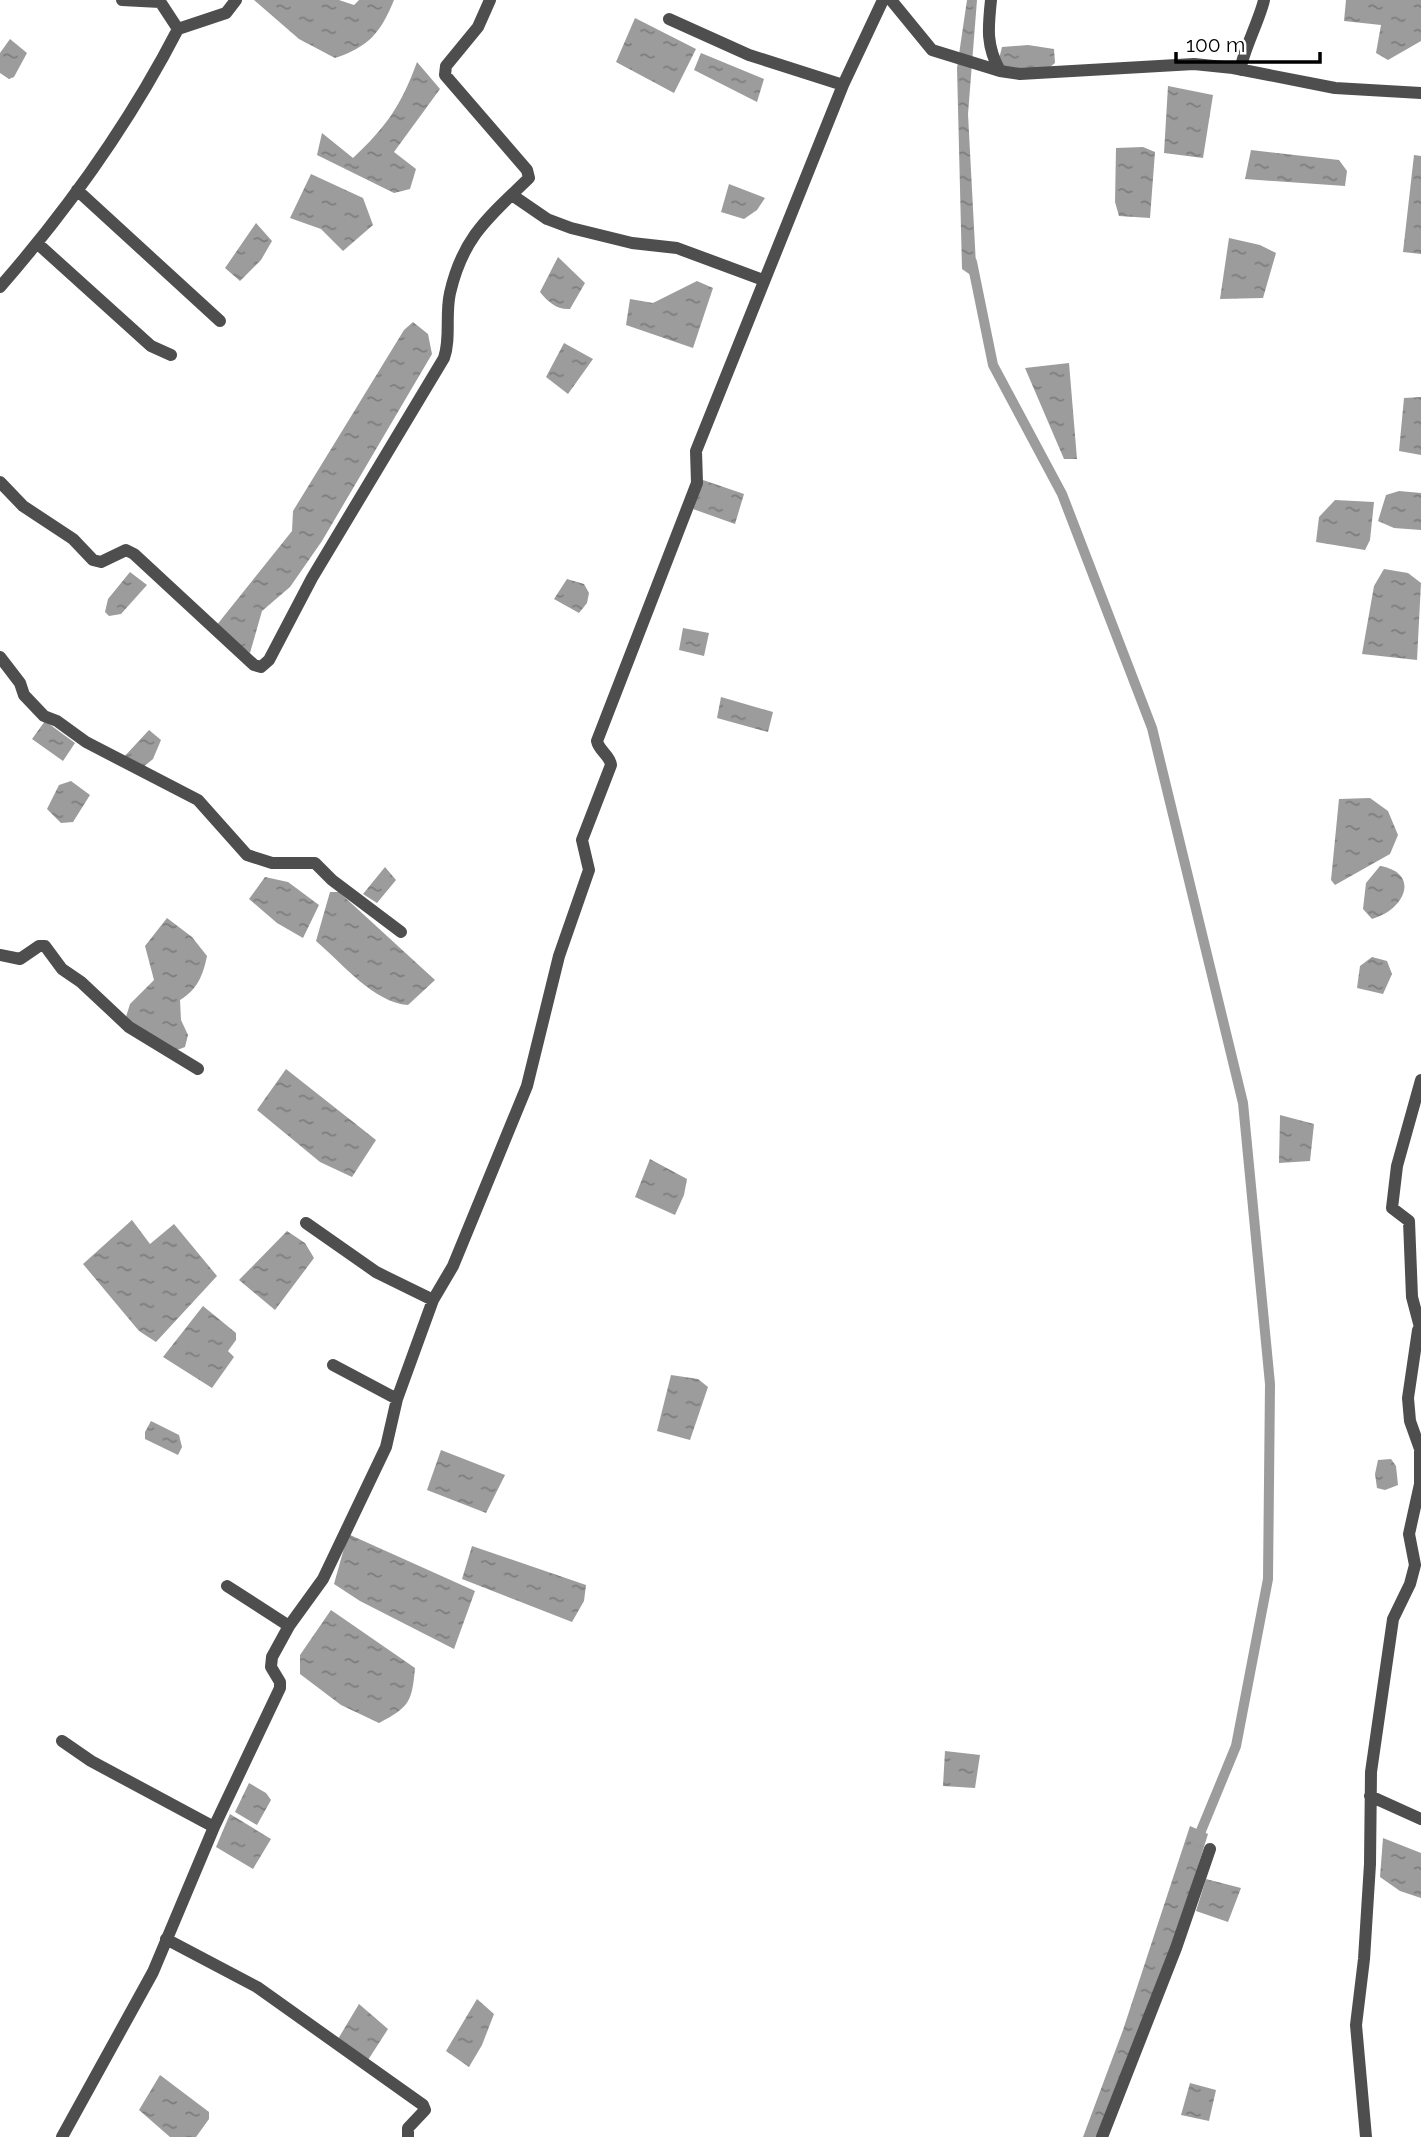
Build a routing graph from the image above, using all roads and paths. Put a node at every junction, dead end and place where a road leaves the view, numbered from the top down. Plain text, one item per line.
1 (122, 0) edge
2 (236, 0) edge
3 (490, 0) edge
4 (883, 0) edge
5 (891, 0) edge
6 (991, 0) edge
7 (1264, 0) edge
8 (160, 1) edge
9 (669, 19) dead end
10 (178, 29) junction
11 (1241, 70) junction
12 (1000, 71) junction
13 (843, 85) junction
14 (1421, 93) edge
15 (77, 190) junction
16 (512, 195) junction
17 (37, 244) junction
18 (764, 280) junction
19 (0, 288) edge
20 (220, 321) dead end
21 (171, 355) dead end
22 (0, 482) edge
23 (0, 657) edge
24 (401, 932) dead end
25 (0, 955) edge
26 (198, 1069) dead end
27 (1421, 1080) edge
28 (306, 1223) dead end
29 (433, 1300) junction
30 (1420, 1331) edge
31 (333, 1365) dead end
32 (397, 1399) junction
33 (227, 1586) dead end
34 (289, 1626) junction
35 (62, 1741) dead end
36 (1370, 1796) junction
37 (1421, 1819) edge
38 (214, 1827) junction
39 (1210, 1849) dead end
40 (166, 1939) junction
41 (62, 2137) edge
42 (408, 2137) edge
43 (1102, 2137) edge
44 (1366, 2137) edge

1 - 8 street
2 - 10 street
3 - 16 street
4 - 13 street
5 - 12 street
6 - 12 street
7 - 11 street
8 - 10 street
9 - 13 street
10 - 15 street
11 - 12 street
11 - 14 street
13 - 18 street
15 - 17 street
15 - 20 street
16 - 18 street
16 - 22 street
17 - 19 street
17 - 21 street
18 - 29 street
23 - 24 street
25 - 26 street
27 - 30 street
28 - 29 street
29 - 32 street
30 - 36 street
31 - 32 street
32 - 34 street
33 - 34 street
34 - 38 street
35 - 38 street
36 - 37 street
36 - 44 street
38 - 40 street
39 - 43 street
40 - 41 street
40 - 42 street

